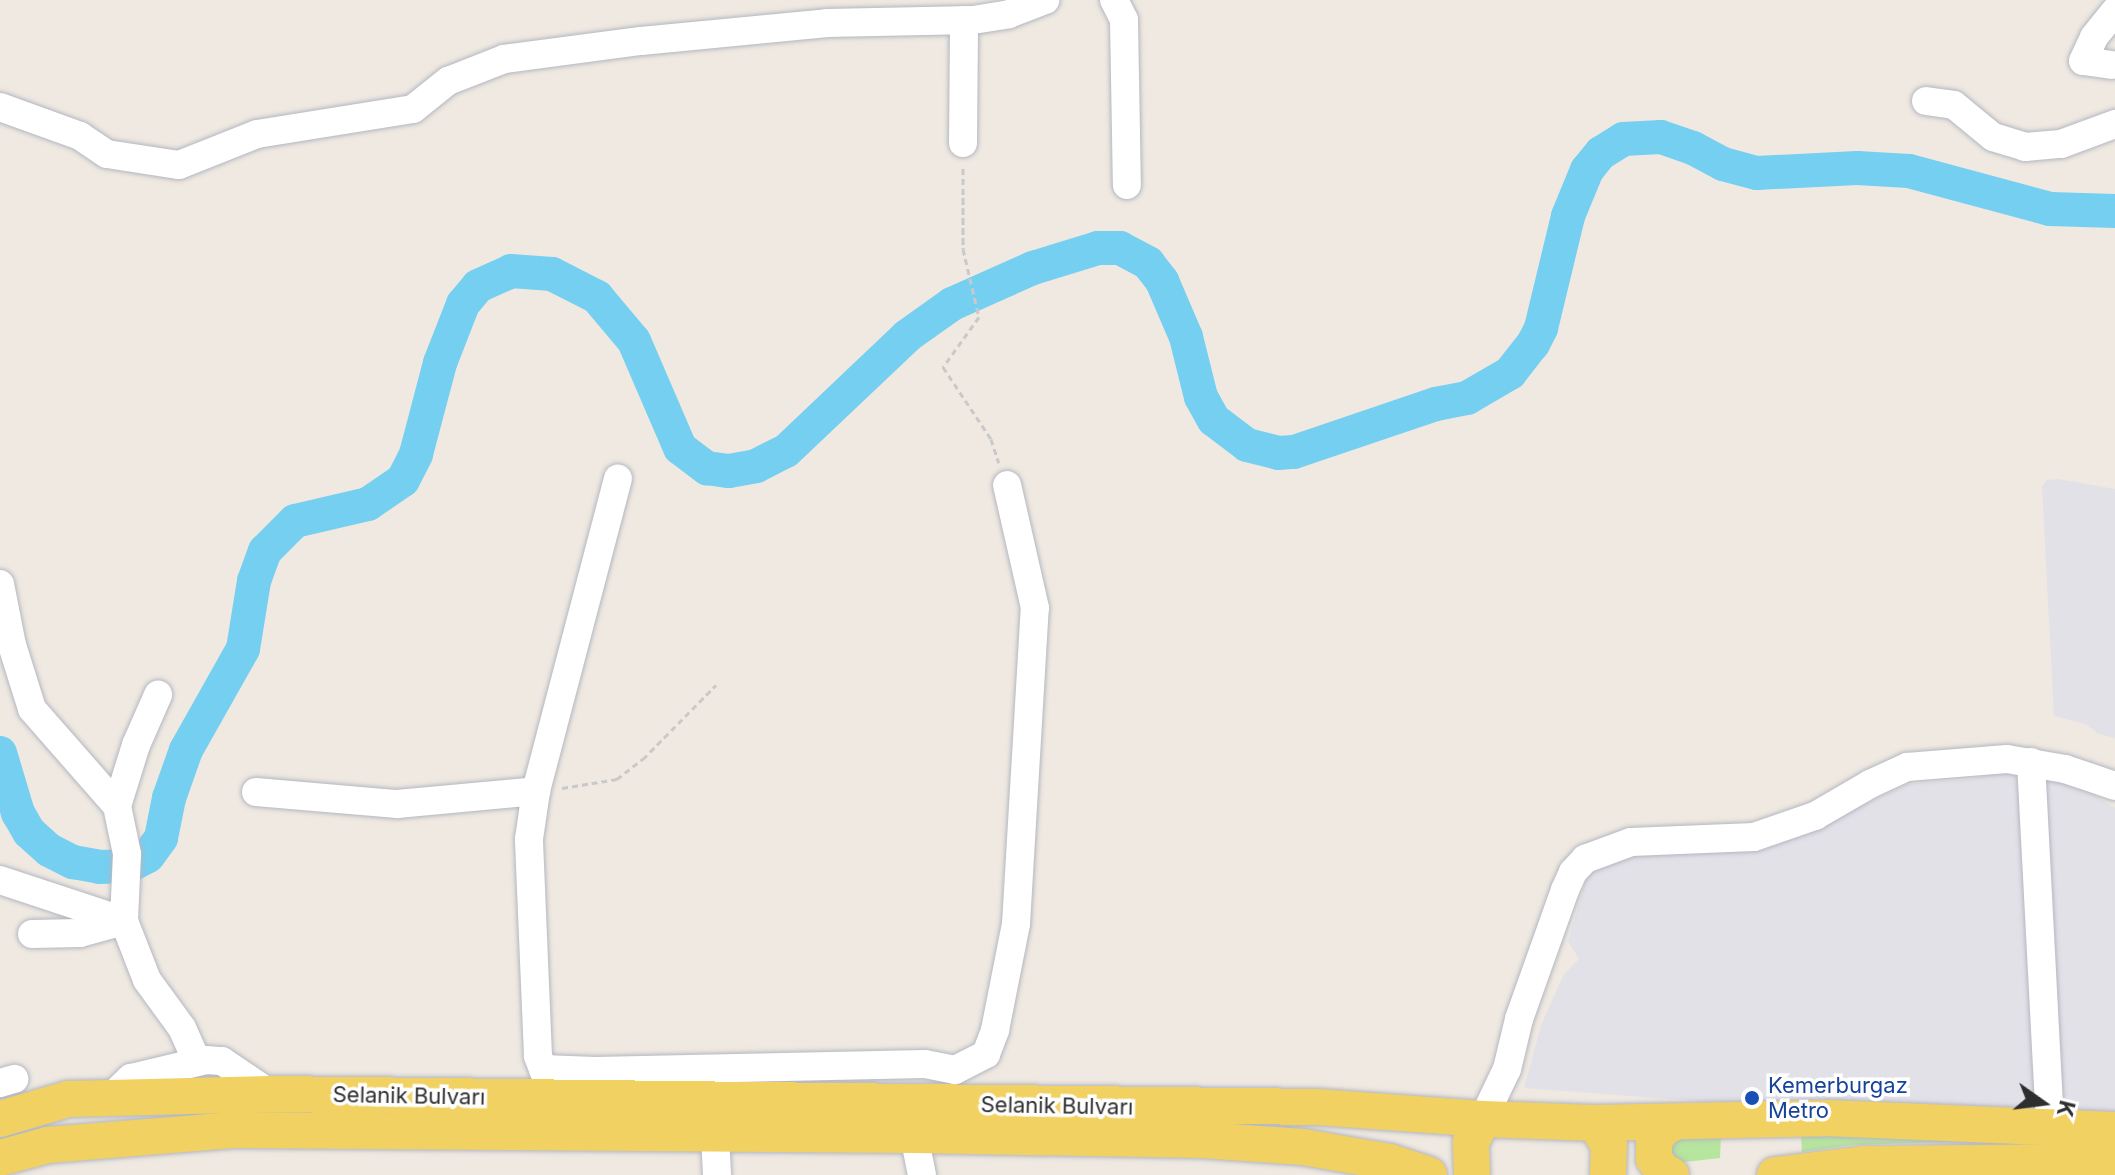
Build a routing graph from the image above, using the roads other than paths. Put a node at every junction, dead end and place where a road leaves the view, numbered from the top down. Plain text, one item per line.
1 (1045, 0) edge
2 (1114, 0) edge
3 (2115, 11) edge
4 (964, 20) junction
5 (2112, 65) dead end
6 (1926, 101) dead end
7 (0, 107) edge
8 (2115, 124) edge
9 (963, 143) road end
10 (1127, 185) dead end
11 (618, 479) dead end
12 (1007, 485) road end
13 (0, 584) edge
14 (158, 695) dead end
15 (2031, 762) junction
16 (2115, 786) edge
17 (536, 791) junction
18 (256, 792) dead end
19 (117, 806) junction
20 (0, 880) edge
21 (124, 910) junction
22 (32, 934) dead end
23 (116, 973) dead end
24 (147, 980) junction
25 (197, 1061) junction
26 (549, 1084) junction
27 (271, 1094) junction
28 (110, 1098) junction
29 (505, 1098) junction
30 (0, 1119) edge
31 (1483, 1119) junction
32 (1595, 1123) junction
33 (1671, 1124) junction
34 (2050, 1128) junction
35 (2115, 1130) edge
36 (506, 1135) junction
37 (715, 1135) junction
38 (914, 1135) junction
39 (0, 1158) edge
40 (2115, 1162) edge
41 (717, 1175) edge
42 (922, 1175) edge
43 (1429, 1175) edge
44 (1472, 1175) edge
45 (1608, 1175) edge
46 (1671, 1175) edge
47 (1775, 1175) edge

1 - 4 street
2 - 10 street
3 - 5 street
4 - 7 street
4 - 9 street
6 - 8 street
11 - 17 street
12 - 26 street
13 - 19 street
14 - 19 street
15 - 16 street
15 - 31 street
15 - 34 street
17 - 18 street
17 - 26 street
19 - 21 street
20 - 21 street
21 - 22 street
21 - 24 street
23 - 24 street
24 - 25 street
25 - 27 street
25 - 28 street
26 - 29 main road, Selanik Bulvarı
26 - 31 main road, Selanik Bulvarı
27 - 28 main road, Selanik Bulvarı
27 - 29 main road, Selanik Bulvarı
28 - 30 main road, Selanik Bulvarı
29 - 36 main road
31 - 32 main road, Selanik Bulvarı
31 - 44 main road
32 - 33 main road, Selanik Bulvarı
32 - 45 main road
33 - 34 main road, Selanik Bulvarı
33 - 46 main road
34 - 35 main road, Selanik Bulvarı
36 - 37 main road, Selanik Bulvarı
36 - 39 main road, Selanik Bulvarı
37 - 38 main road, Selanik Bulvarı
37 - 41 street
38 - 42 street
38 - 43 main road, Selanik Bulvarı
40 - 47 main road

